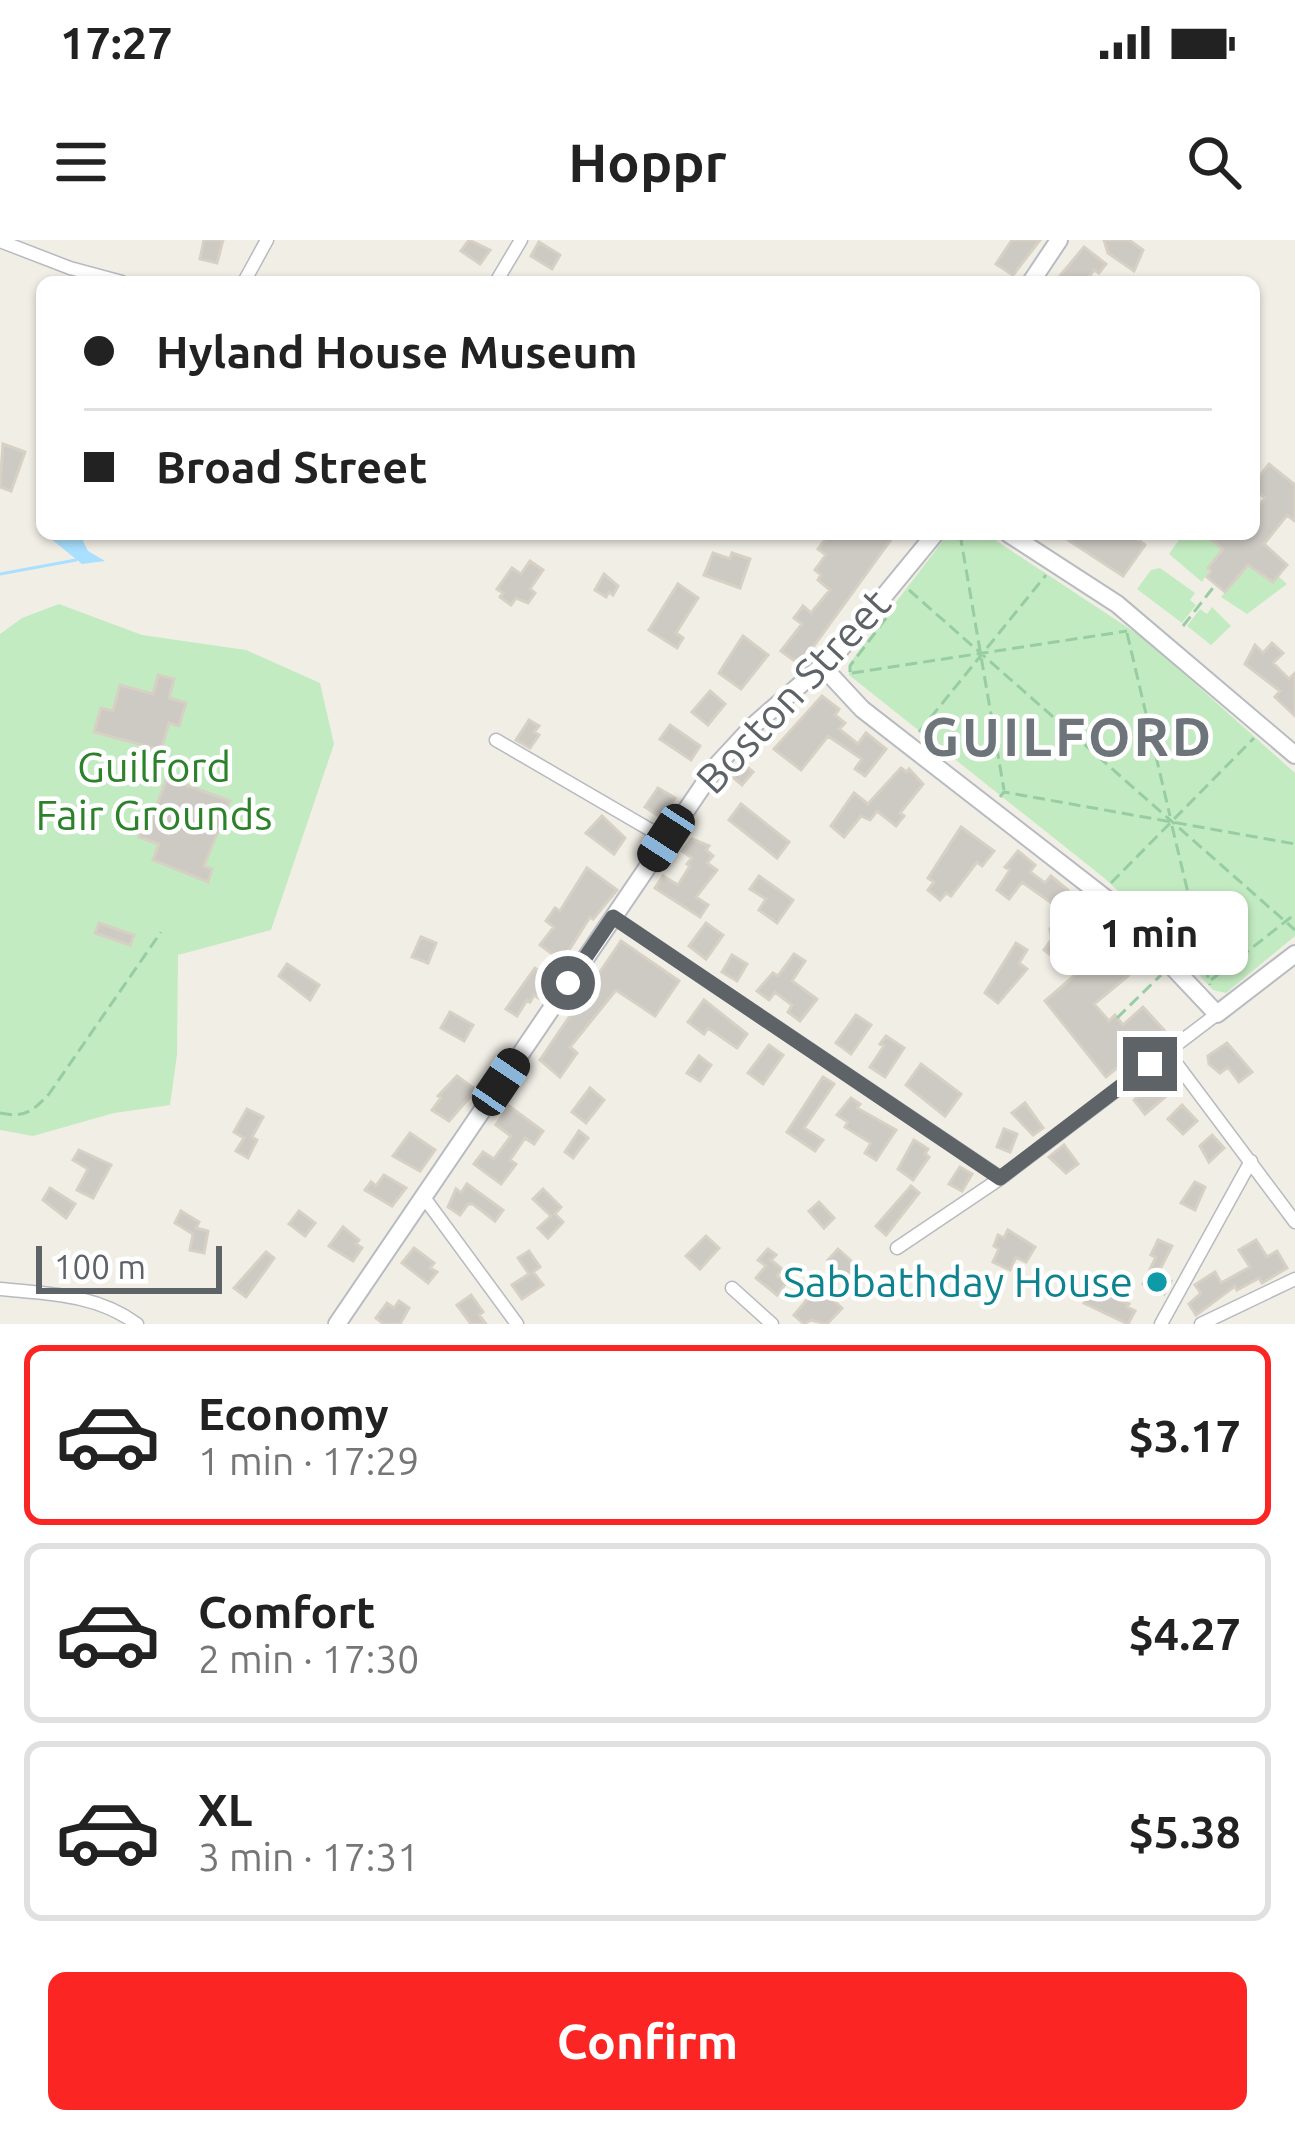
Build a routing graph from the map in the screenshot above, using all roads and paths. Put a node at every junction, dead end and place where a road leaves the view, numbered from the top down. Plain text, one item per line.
1 (268, 240) edge
2 (521, 240) edge
3 (1059, 240) edge
4 (0, 241) edge
5 (100, 276) edge
6 (247, 276) edge
7 (500, 276) edge
8 (1035, 276) edge
9 (927, 540) edge
10 (961, 540) edge
11 (1018, 540) edge
12 (1047, 574) dead end
13 (1216, 584) dead end
14 (908, 589) dead end
15 (1183, 626) dead end
16 (981, 654) junction
17 (823, 667) junction
18 (850, 673) dead end
19 (919, 732) dead end
20 (1255, 737) dead end
21 (496, 740) dead end
22 (1295, 754) edge
23 (1172, 822) junction
24 (666, 838) junction
25 (1295, 844) edge
26 (1111, 883) dead end
27 (1295, 914) edge
28 (613, 917) junction
29 (1286, 922) junction
30 (1295, 930) edge
31 (161, 932) dead end
32 (1295, 954) edge
33 (1171, 966) junction
34 (1217, 1014) junction
35 (1118, 1018) dead end
36 (1167, 1051) junction
37 (0, 1113) edge
38 (1251, 1162) junction
39 (1000, 1178) junction
40 (424, 1196) junction
41 (1295, 1222) edge
42 (896, 1248) dead end
43 (1295, 1279) edge
44 (732, 1288) dead end
45 (0, 1289) edge
46 (137, 1324) edge
47 (337, 1324) edge
48 (517, 1324) edge
49 (772, 1324) edge
50 (1162, 1324) edge
51 (1201, 1324) edge

1 - 6 street
2 - 7 street
3 - 8 main road
4 - 5 street
9 - 17 main road, Boston Street
10 - 16 path
11 - 22 main road
12 - 16 path
13 - 15 path
14 - 16 path
16 - 18 path
16 - 19 path
16 - 23 path
16 - 23 path
16 - 23 path
17 - 24 main road, Boston Street
17 - 33 main road
20 - 23 path
21 - 24 street
23 - 25 path
23 - 26 path
23 - 29 path
23 - 29 path
24 - 28 main road, Boston Street
27 - 29 path
28 - 39 street
28 - 40 main road, Boston Street
29 - 30 path
31 - 37 path
32 - 34 main road
33 - 34 main road
33 - 35 path
34 - 36 street
36 - 38 street
36 - 39 street
38 - 41 street
38 - 50 street
39 - 42 street
40 - 47 main road, Boston Street
40 - 48 street
43 - 51 street
44 - 49 street
45 - 46 street

